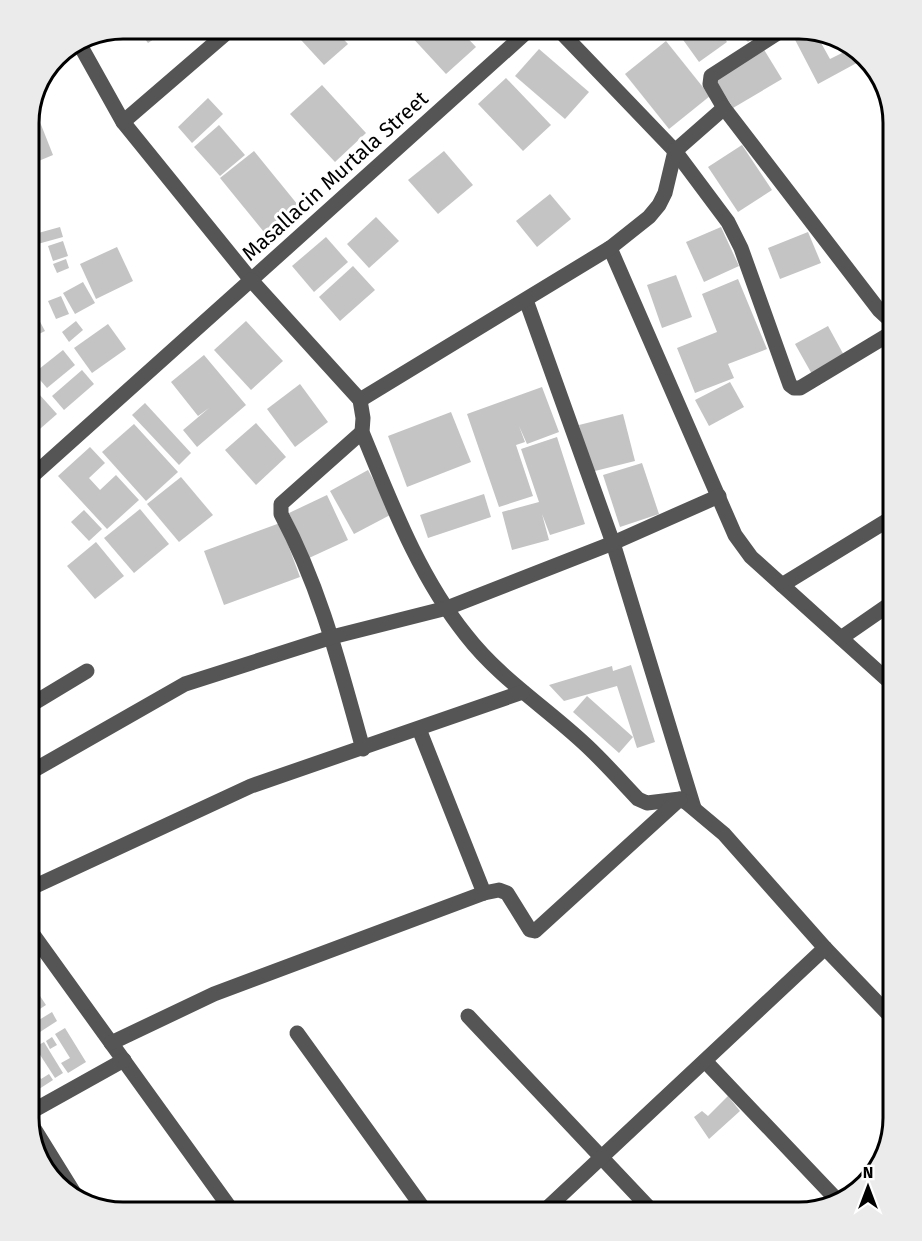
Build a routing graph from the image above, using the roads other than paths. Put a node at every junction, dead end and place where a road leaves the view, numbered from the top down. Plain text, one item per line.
1 (218, 39) edge
2 (519, 39) edge
3 (568, 39) edge
4 (768, 39) edge
5 (82, 49) edge
6 (724, 108) junction
7 (123, 122) junction
8 (675, 151) junction
9 (610, 248) junction
10 (251, 280) junction
11 (526, 300) junction
12 (883, 313) edge
13 (883, 339) edge
14 (360, 400) junction
15 (362, 432) junction
16 (39, 470) edge
17 (719, 496) junction
18 (883, 525) edge
19 (613, 543) junction
20 (782, 585) junction
21 (447, 608) junction
22 (883, 609) edge
23 (332, 637) junction
24 (841, 638) junction
25 (87, 671) dead end
26 (883, 676) edge
27 (523, 692) junction
28 (39, 700) edge
29 (419, 729) junction
30 (363, 749) junction
31 (39, 767) edge
32 (680, 799) junction
33 (694, 808) junction
34 (39, 885) edge
35 (484, 893) junction
36 (39, 944) edge
37 (825, 948) junction
38 (883, 1008) edge
39 (468, 1017) dead end
40 (297, 1033) dead end
41 (111, 1043) junction
42 (124, 1060) junction
43 (705, 1061) junction
44 (39, 1107) edge
45 (42, 1142) edge
46 (602, 1157) junction
47 (64, 1177) edge
48 (832, 1195) edge
49 (226, 1202) edge
50 (419, 1202) edge
51 (554, 1202) edge
52 (644, 1202) edge

1 - 7 street
2 - 10 street, Masallacin Murtala Street
3 - 8 street
4 - 6 street
5 - 7 street, Masallacin Murtala Street
6 - 8 street
6 - 12 street
7 - 10 street, Masallacin Murtala Street
8 - 9 street
8 - 13 street
9 - 11 street
9 - 17 street
10 - 14 street
10 - 16 street
11 - 14 street
11 - 19 street
14 - 15 street
15 - 21 street
15 - 23 street
17 - 19 street
17 - 20 street
18 - 20 street
19 - 21 street
19 - 33 street
20 - 24 street
21 - 23 street
21 - 27 street
22 - 24 street
23 - 30 street
23 - 31 street
24 - 26 street
25 - 28 street
27 - 29 street
27 - 32 street
29 - 30 street
29 - 35 street
30 - 34 street
32 - 33 street
32 - 35 street
33 - 37 street
35 - 41 street
36 - 41 street
37 - 38 street
37 - 43 street
39 - 46 street
40 - 50 street
41 - 42 street
42 - 44 street
42 - 49 street
43 - 46 street
43 - 48 street
45 - 47 street
46 - 51 street
46 - 52 street

